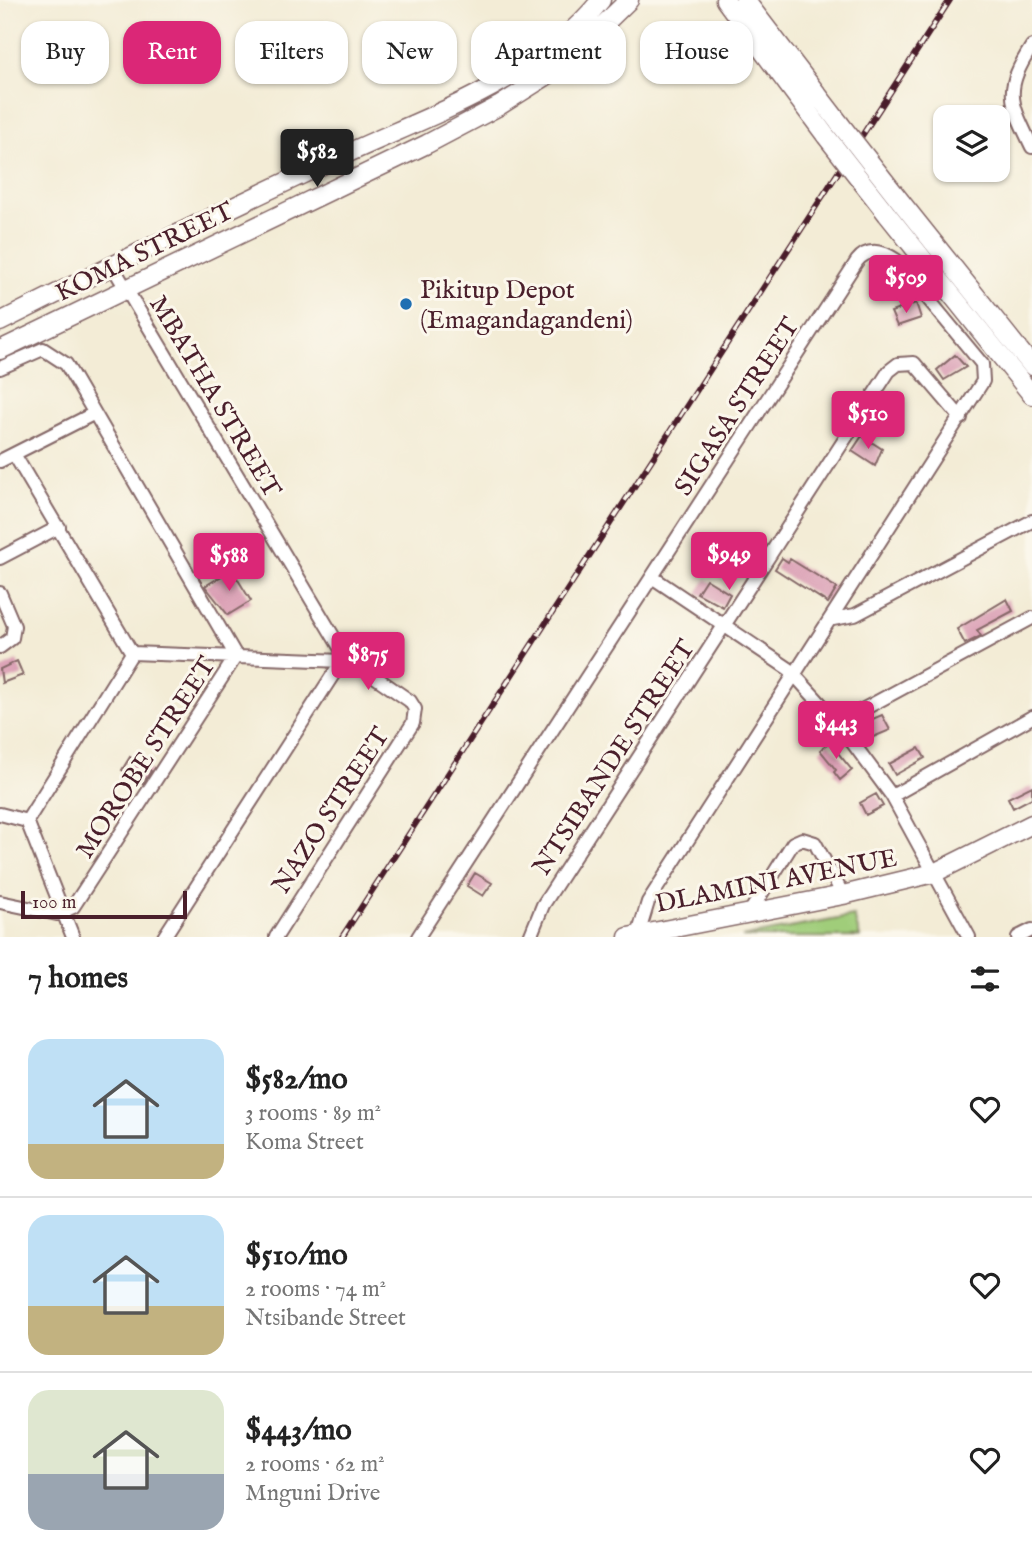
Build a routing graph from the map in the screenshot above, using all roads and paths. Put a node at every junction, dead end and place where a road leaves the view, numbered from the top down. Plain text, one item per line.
1 (601, 0) edge
2 (629, 0) edge
3 (715, 0) edge
4 (725, 0) edge
5 (745, 0) edge
6 (737, 21) edge
7 (739, 21) edge
8 (753, 40) edge
9 (1032, 46) edge
10 (1032, 146) edge
11 (113, 267) junction
12 (126, 290) junction
13 (0, 321) edge
14 (0, 350) edge
15 (1032, 366) edge
16 (0, 368) edge
17 (1032, 395) edge
18 (93, 414) junction
19 (961, 418) junction
20 (14, 454) junction
21 (0, 461) edge
22 (1032, 521) edge
23 (59, 527) junction
24 (0, 558) edge
25 (652, 578) junction
26 (0, 593) edge
27 (1032, 618) edge
28 (833, 619) junction
29 (726, 627) junction
30 (0, 647) edge
31 (132, 653) junction
32 (236, 656) junction
33 (343, 658) junction
34 (796, 675) junction
35 (1032, 717) edge
36 (838, 723) junction
37 (892, 796) junction
38 (0, 814) edge
39 (27, 821) junction
40 (1032, 824) edge
41 (934, 873) junction
42 (843, 895) junction
43 (0, 902) edge
44 (750, 912) junction
45 (64, 913) junction
46 (1032, 930) edge
47 (633, 936) edge
48 (73, 937) edge
49 (164, 937) edge
50 (276, 937) edge
51 (418, 937) edge
52 (530, 937) edge
53 (969, 937) edge
54 (1018, 937) edge

1 - 11 main road, KOMA STREET
2 - 12 main road, KOMA STREET
3 - 6 main road
4 - 7 main road
5 - 15 main road, bridge
8 - 17 main road, bridge
9 - 10 street
11 - 12 street, MBATHA STREET
11 - 13 main road, KOMA STREET
12 - 14 main road, KOMA STREET
12 - 33 street, MBATHA STREET
16 - 18 street
18 - 20 street
18 - 32 street
19 - 25 street, SIGASA STREET
19 - 28 street
19 - 29 street, NTSIBANDE STREET
20 - 21 street
20 - 23 street
22 - 28 street
23 - 24 street
23 - 31 street
25 - 29 street
25 - 51 street, SIGASA STREET
26 - 30 street
27 - 36 street
28 - 34 street
29 - 34 street
29 - 52 street, NTSIBANDE STREET
31 - 32 street
31 - 39 street
32 - 33 street
32 - 45 street, MOROBE STREET
33 - 49 street
33 - 50 street, NAZO STREET
34 - 36 street
34 - 47 street
35 - 37 street
36 - 37 street
37 - 41 street
38 - 39 street
39 - 45 street
40 - 41 main road, DLAMINI AVENUE
41 - 42 main road, DLAMINI AVENUE
41 - 53 street
42 - 44 main road, DLAMINI AVENUE
42 - 44 street
43 - 45 street
44 - 47 main road, DLAMINI AVENUE
45 - 48 street
46 - 54 street

